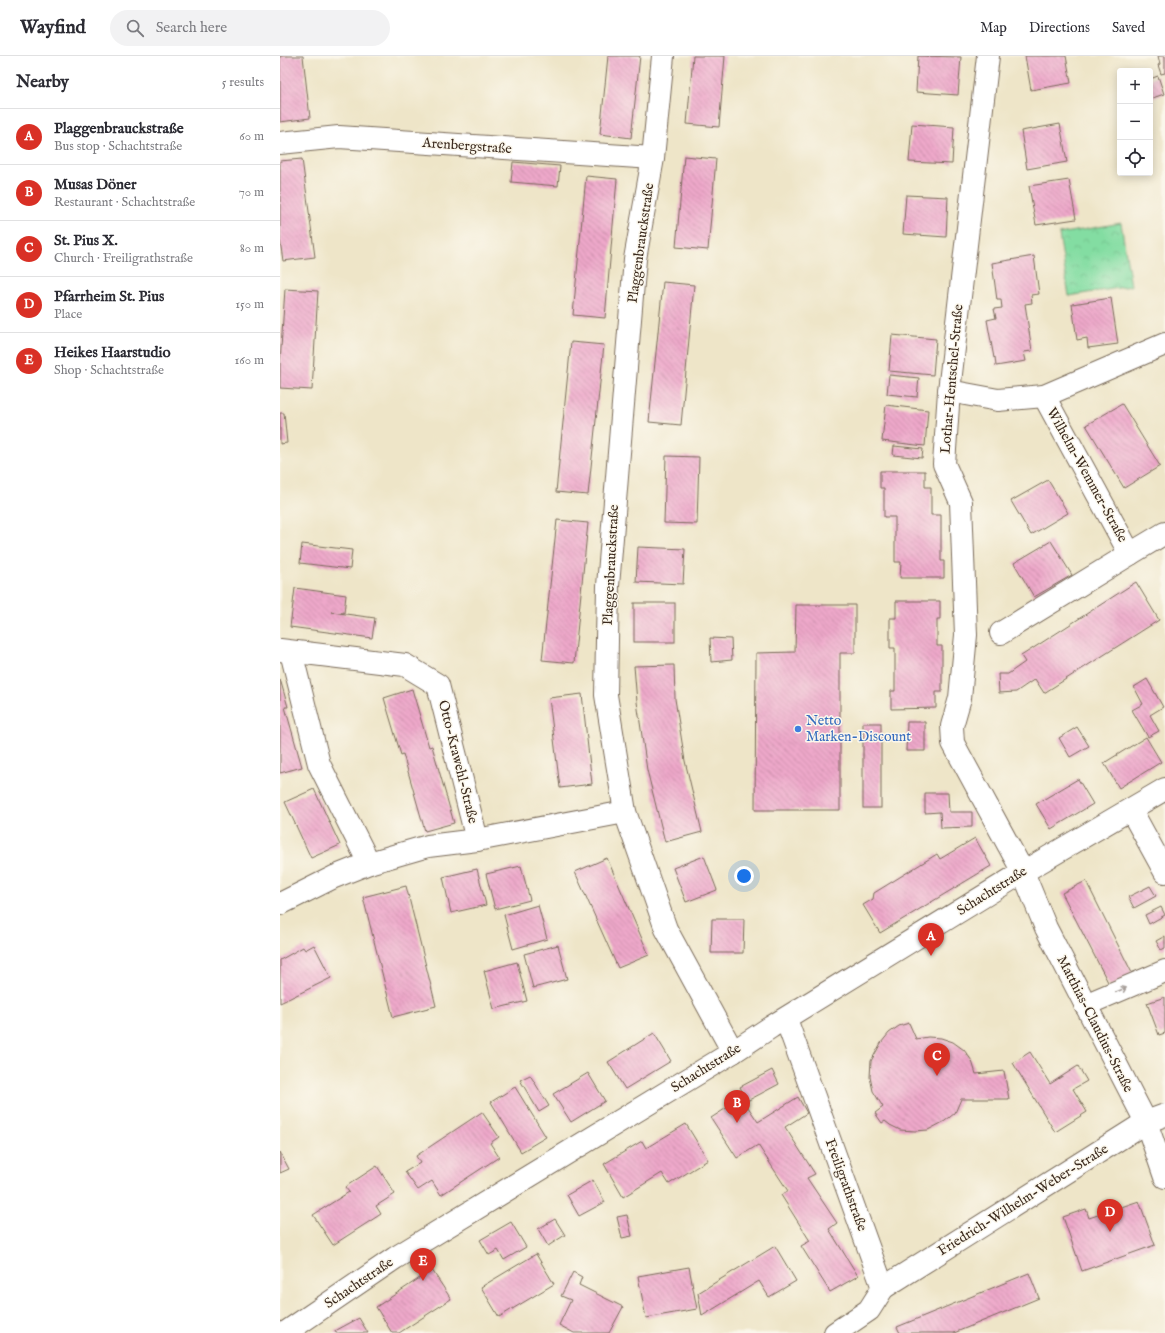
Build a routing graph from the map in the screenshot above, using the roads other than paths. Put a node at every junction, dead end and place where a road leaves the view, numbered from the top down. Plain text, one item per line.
1 (663, 56) edge
2 (988, 56) edge
3 (280, 143) edge
4 (654, 158) junction
5 (1165, 344) edge
6 (949, 391) junction
7 (1044, 396) junction
8 (1165, 533) edge
9 (1130, 554) junction
10 (1001, 633) dead end
11 (285, 651) edge
12 (1165, 789) edge
13 (1131, 810) junction
14 (625, 812) junction
15 (478, 840) junction
16 (369, 864) junction
17 (1023, 872) junction
18 (1165, 872) edge
19 (280, 904) edge
20 (1165, 971) edge
21 (1085, 1005) junction
22 (786, 1019) junction
23 (733, 1052) junction
24 (1155, 1119) edge
25 (1165, 1177) edge
26 (883, 1288) junction
27 (285, 1333) edge
28 (835, 1333) edge

1 - 4 street, Plaggenbrauckstraße
2 - 6 street, Lothar-Hentschel-Straße
3 - 4 street, Arenbergstraße
4 - 14 street, Plaggenbrauckstraße
5 - 7 street, Wilhelm-Wemmer-Straße
6 - 7 street, Wilhelm-Wemmer-Straße
6 - 17 street, Lothar-Hentschel-Straße
7 - 9 street, Wilhelm-Wemmer-Straße
8 - 9 street, Wilhelm-Wemmer-Straße
9 - 10 street, Wilhelm-Wemmer-Straße
11 - 15 street, Otto-Krawehl-Straße
11 - 16 street
12 - 13 street, Schachtstraße
13 - 17 street, Schachtstraße
13 - 18 street
14 - 15 street, Otto-Krawehl-Straße
14 - 23 street, Plaggenbrauckstraße
15 - 16 street, Otto-Krawehl-Straße
16 - 19 street, Otto-Krawehl-Straße
17 - 21 street, Matthias-Claudius-Straße
17 - 22 street, Schachtstraße
21 -> 20 street
21 - 24 street, Matthias-Claudius-Straße
22 - 23 street, Schachtstraße
22 - 26 street, Freiligrathstraße
23 - 27 street, Schachtstraße
24 - 25 street, Matthias-Claudius-Straße
24 - 26 street, Friedrich-Wilhelm-Weber-Straße
26 - 28 street

